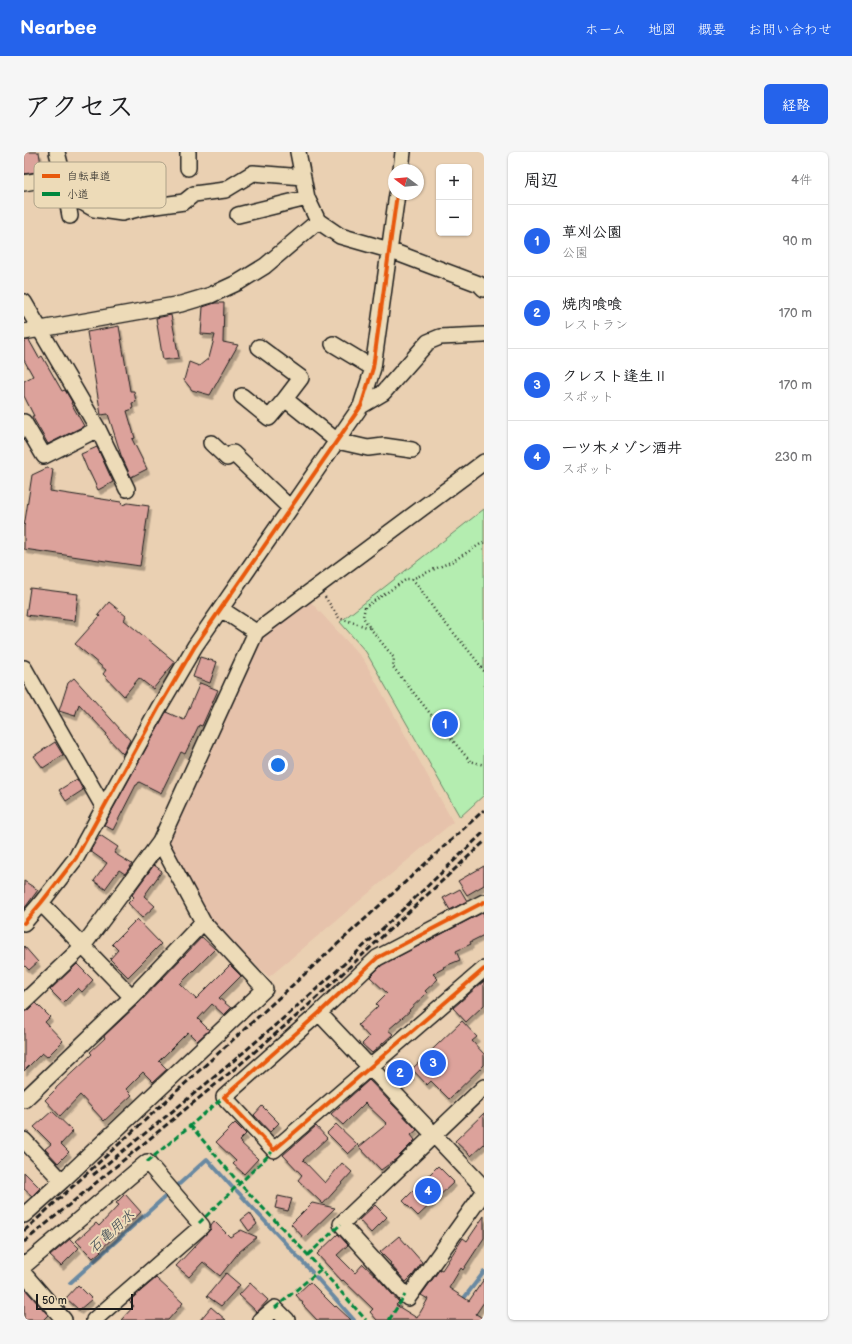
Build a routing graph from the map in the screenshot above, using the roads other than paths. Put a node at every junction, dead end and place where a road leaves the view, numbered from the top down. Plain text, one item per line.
1 (57, 152) edge
2 (188, 152) edge
3 (298, 152) edge
4 (403, 152) edge
5 (60, 162) edge
6 (402, 164) edge
7 (188, 168) dead end
8 (303, 177) junction
9 (34, 181) edge
10 (24, 183) edge
11 (307, 198) junction
12 (396, 200) edge
13 (166, 205) edge
14 (69, 208) edge
15 (92, 208) edge
16 (141, 208) edge
17 (238, 215) dead end
18 (70, 216) dead end
19 (318, 221) junction
20 (389, 250) junction
21 (482, 285) edge
22 (24, 302) edge
23 (40, 329) junction
24 (24, 332) edge
25 (484, 334) edge
26 (333, 344) dead end
27 (259, 347) dead end
28 (373, 368) junction
29 (242, 396) dead end
30 (285, 399) junction
31 (362, 406) junction
32 (24, 422) edge
33 (98, 429) junction
34 (337, 441) junction
35 (211, 443) dead end
36 (412, 450) dead end
37 (484, 462) edge
38 (127, 489) dead end
39 (290, 508) junction
40 (221, 608) junction
41 (256, 632) junction
42 (24, 668) edge
43 (104, 808) junction
44 (160, 842) junction
45 (484, 902) edge
46 (41, 903) junction
47 (24, 922) edge
48 (203, 922) junction
49 (83, 946) junction
50 (484, 969) edge
51 (132, 997) junction
52 (24, 1002) edge
53 (319, 1013) junction
54 (370, 1067) junction
55 (484, 1087) edge
56 (24, 1100) edge
57 (434, 1134) junction
58 (24, 1140) edge
59 (62, 1181) junction
60 (484, 1188) edge
61 (484, 1192) edge
62 (24, 1215) edge
63 (24, 1266) edge
64 (24, 1274) edge
65 (64, 1320) edge
66 (94, 1320) edge
67 (261, 1320) edge
68 (287, 1320) edge

1 - 5 street
2 - 7 street
3 - 8 street
4 - 6 street
8 - 11 street
8 - 13 street
9 - 10 street
11 - 17 street
11 - 19 street
12 - 20 street
14 - 18 street
15 - 16 street
19 - 20 street
19 - 23 street
20 - 21 street
20 - 28 street
22 - 23 street
23 - 24 street
23 - 33 street
25 - 31 street
26 - 28 street
27 - 30 street
28 - 31 street
29 - 30 street
30 - 34 street
31 - 34 street
32 - 33 street
33 - 38 street
34 - 36 street
34 - 39 street
35 - 39 street
37 - 41 street
39 - 40 street
40 - 41 street
40 - 43 street
41 - 44 street
42 - 43 street
43 - 46 street
44 - 48 street
44 - 49 street
45 - 53 street
46 - 47 street
46 - 49 street
48 - 51 street
48 - 59 street
49 - 51 street
49 - 52 street
50 - 54 street
51 - 56 street
53 - 54 street
53 - 54 street
54 - 57 street
55 - 57 street
57 - 60 street
57 - 61 street
58 - 59 street
59 - 62 street
63 - 66 street
64 - 65 street
67 - 68 street

